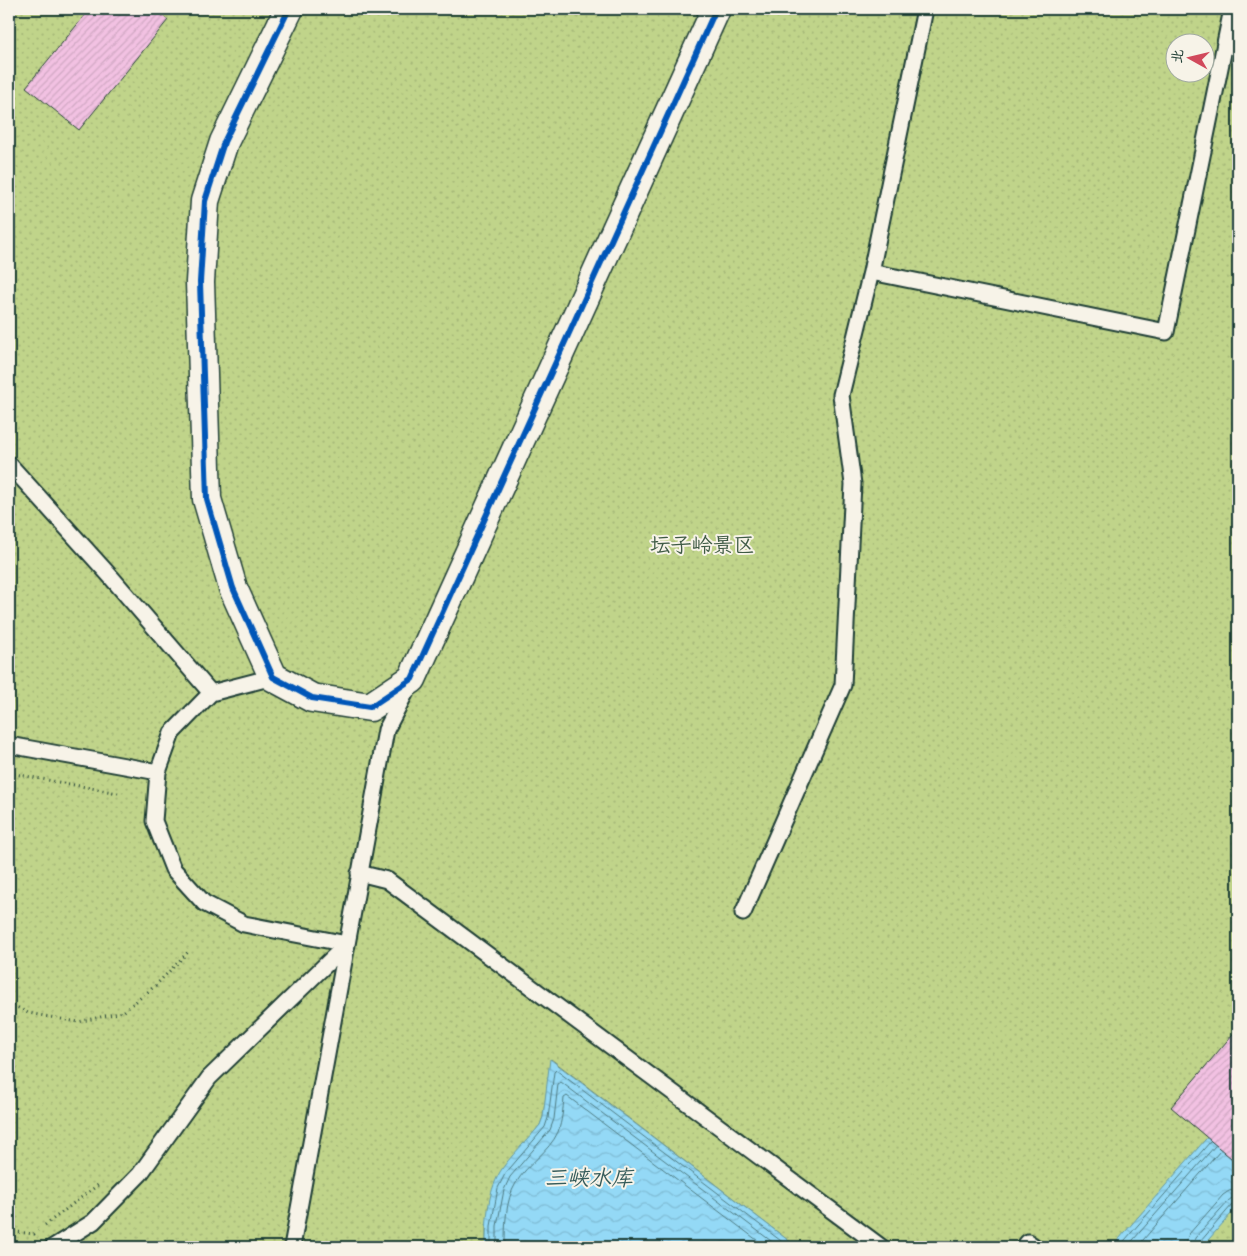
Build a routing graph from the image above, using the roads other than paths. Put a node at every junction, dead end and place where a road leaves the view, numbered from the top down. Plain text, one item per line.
1 (289, 9) edge
2 (716, 9) edge
3 (925, 9) edge
4 (1232, 9) edge
5 (871, 272) junction
6 (9, 464) edge
7 (274, 676) junction
8 (412, 679) junction
9 (211, 693) junction
10 (9, 745) edge
11 (158, 772) junction
12 (360, 873) junction
13 (743, 913) dead end
14 (346, 944) junction
15 (53, 1247) edge
16 (292, 1247) edge
17 (881, 1247) edge
18 (1024, 1247) edge
19 (1035, 1247) edge

1 - 7 street
2 - 8 street
3 - 5 lane
4 - 5 lane
5 - 13 lane
6 - 9 lane
7 - 8 street
7 - 9 lane
8 - 12 lane
9 - 11 lane
10 - 11 lane
11 - 14 lane
12 - 14 lane
12 - 17 lane
14 - 15 lane
14 - 16 lane
18 - 19 lane

